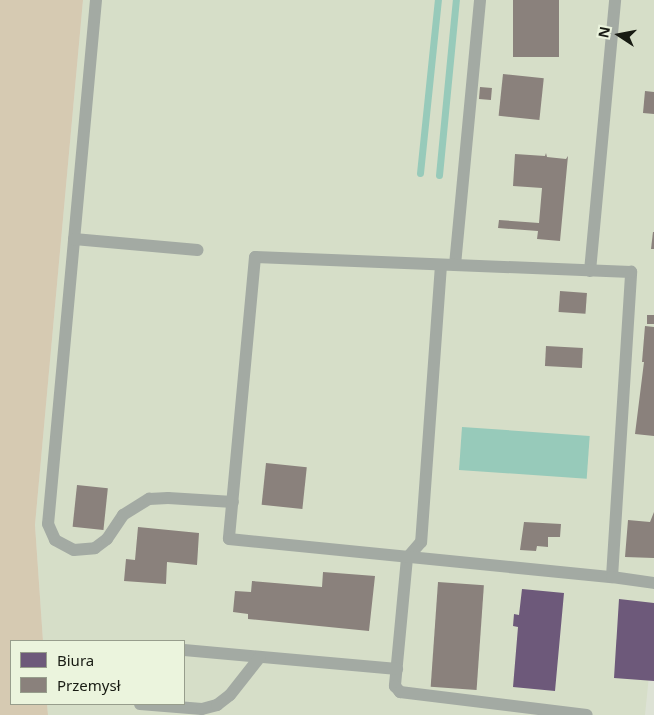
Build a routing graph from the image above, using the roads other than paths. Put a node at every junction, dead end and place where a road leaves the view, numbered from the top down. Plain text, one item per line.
1 (96, 0) edge
2 (480, 0) edge
3 (615, 0) edge
4 (74, 240) junction
5 (198, 250) dead end
6 (441, 265) junction
7 (454, 265) junction
8 (590, 271) junction
9 (233, 502) junction
10 (407, 558) junction
11 (612, 577) junction
12 (654, 583) edge
13 (185, 650) edge
14 (260, 657) junction
15 (397, 668) junction
16 (152, 705) edge
17 (587, 715) edge

1 - 4 lane
2 - 7 lane
3 - 8 lane
4 - 5 lane
4 - 9 lane
6 - 7 lane
6 - 9 lane
6 - 10 lane
7 - 8 lane
8 - 11 lane
9 - 10 lane
10 - 11 lane
10 - 15 lane
11 - 12 lane
13 - 14 lane
14 - 15 lane
14 - 16 lane
15 - 17 lane

